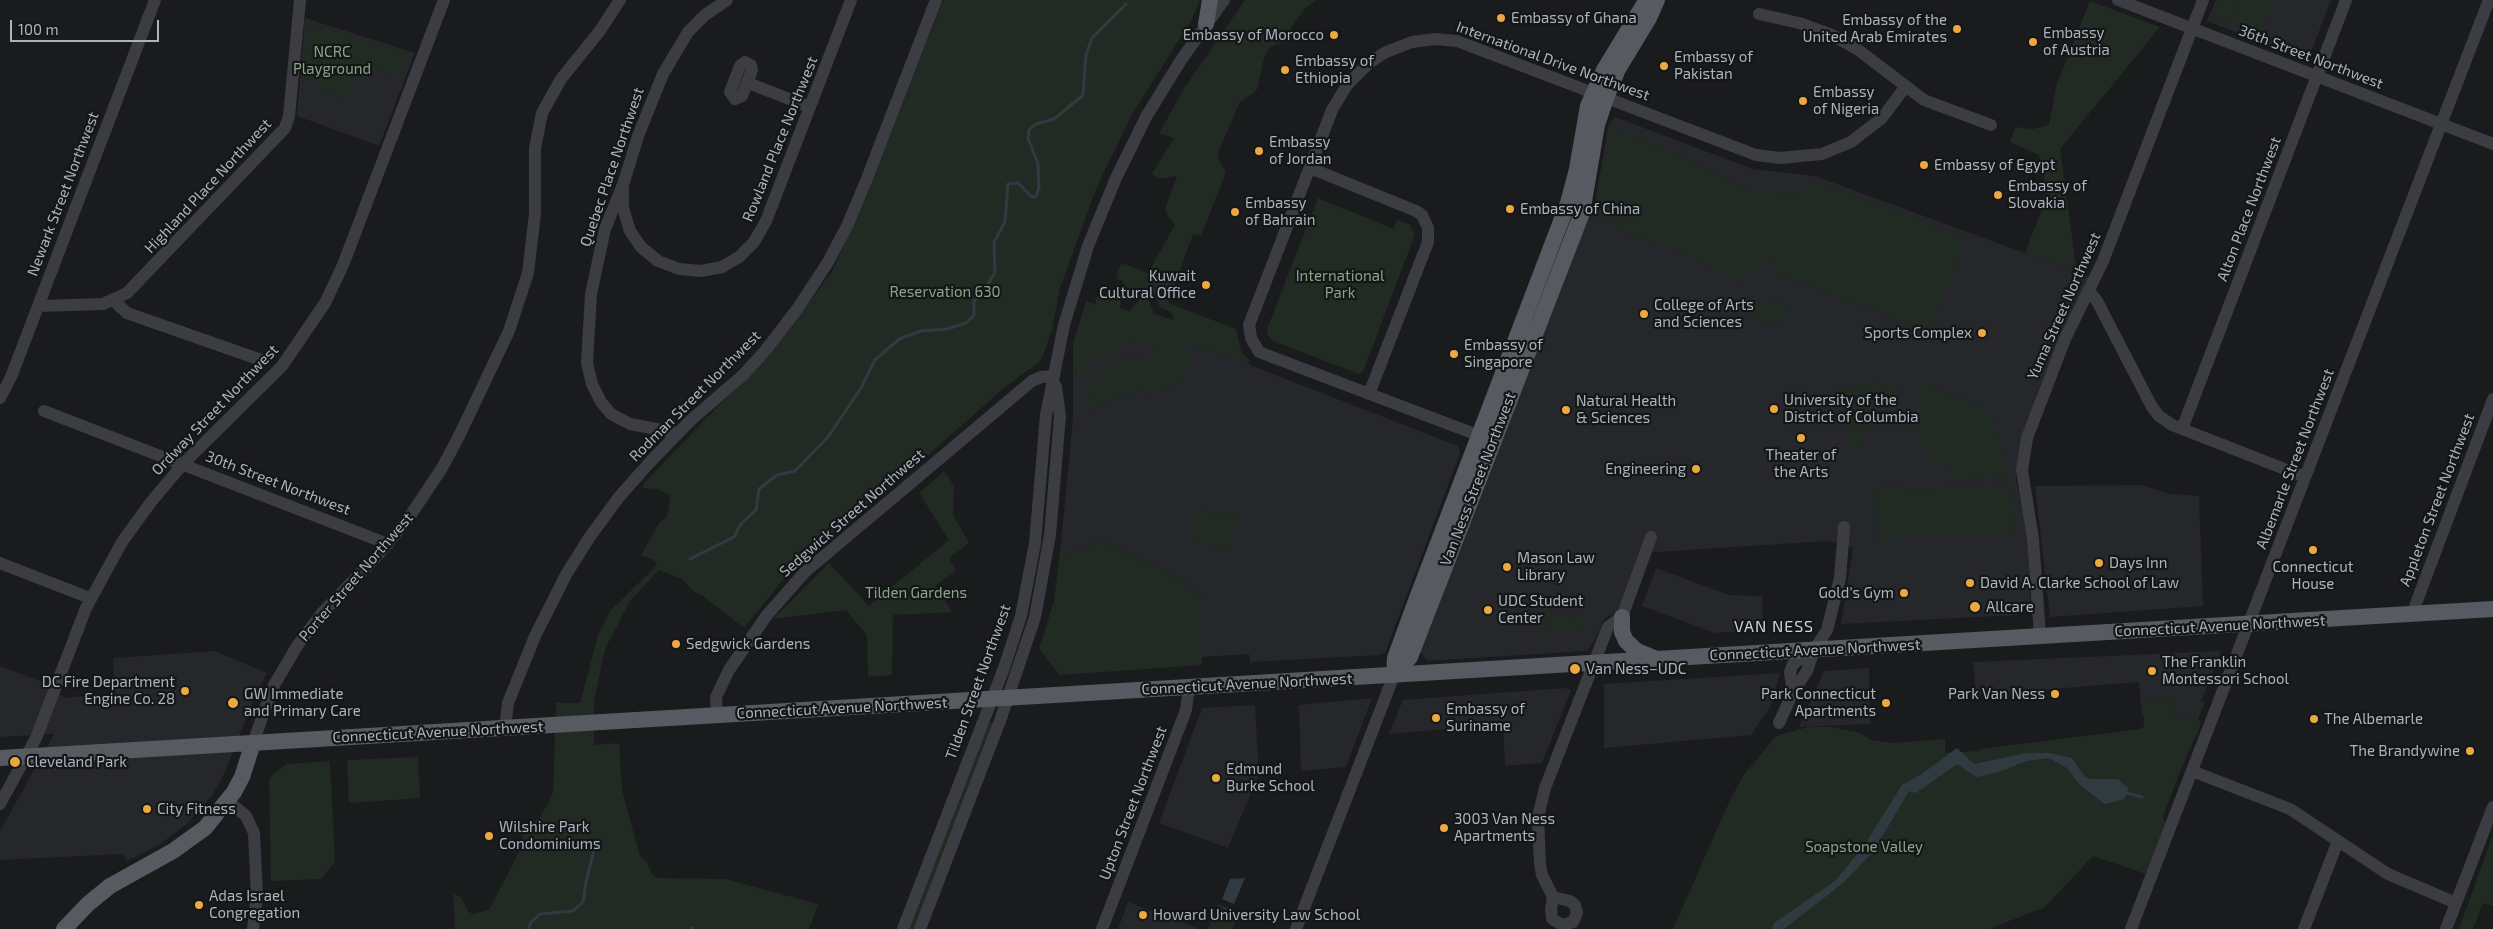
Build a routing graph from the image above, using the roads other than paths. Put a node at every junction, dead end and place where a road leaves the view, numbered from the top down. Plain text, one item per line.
1 (155, 0) edge
2 (300, 0) edge
3 (444, 0) edge
4 (620, 0) edge
5 (727, 0) edge
6 (851, 0) edge
7 (936, 0) edge
8 (1210, 0) edge
9 (1224, 0) edge
10 (1647, 0) edge
11 (1657, 0) edge
12 (2118, 0) edge
13 (2203, 0) edge
14 (2346, 0) edge
15 (2489, 0) edge
16 (1759, 14) dead end
17 (1206, 24) junction
18 (2192, 29) junction
19 (2317, 76) junction
20 (748, 83) dead end
21 (1906, 86) junction
22 (1600, 95) junction
23 (810, 107) junction
24 (2441, 124) junction
25 (1991, 125) dead end
26 (2493, 144) edge
27 (1310, 168) junction
28 (624, 182) junction
29 (2089, 291) junction
30 (114, 300) junction
31 (38, 306) junction
32 (261, 360) dead end
33 (1054, 376) junction
34 (1369, 394) junction
35 (0, 398) edge
36 (2493, 398) edge
37 (44, 411) dead end
38 (2182, 429) junction
39 (678, 433) junction
40 (1486, 438) junction
41 (183, 464) junction
42 (2305, 477) junction
43 (1844, 527) dead end
44 (1652, 537) dead end
45 (388, 544) junction
46 (1033, 555) junction
47 (1047, 556) junction
48 (0, 563) edge
49 (90, 598) junction
50 (2493, 609) edge
51 (2412, 614) junction
52 (1622, 617) junction
53 (2249, 624) junction
54 (2040, 636) junction
55 (1814, 650) junction
56 (1659, 659) junction
57 (1593, 663) junction
58 (1394, 675) junction
59 (1189, 687) junction
60 (1008, 699) junction
61 (991, 700) junction
62 (716, 715) junction
63 (1780, 723) dead end
64 (505, 728) junction
65 (253, 743) junction
66 (27, 756) junction
67 (0, 758) edge
68 (2192, 771) junction
69 (229, 802) junction
70 (0, 804) edge
71 (2493, 807) edge
72 (2338, 841) junction
73 (1553, 897) dead end
74 (2456, 903) junction
75 (64, 929) edge
76 (252, 929) edge
77 (902, 929) edge
78 (920, 929) edge
79 (1102, 929) edge
80 (1296, 929) edge
81 (2131, 929) edge
82 (2304, 929) edge
83 (2446, 929) edge

1 - 31 street, Newark Street Northwest
2 - 30 street, Highland Place Northwest
3 - 41 street, Ordway Street Northwest
4 - 45 street, Porter Street Northwest
5 - 28 street, Quebec Place Northwest
6 - 23 street, Rowland Place Northwest
7 - 39 street, Rodman Street Northwest
8 - 17 main road
9 - 17 street, Tilden Street Northwest
10 - 22 main road, Van Ness Street Northwest
11 - 22 main road, Van Ness Street Northwest
12 - 18 street, 36th Street Northwest
13 - 18 street, Yuma Street Northwest
14 - 19 street, Alton Place Northwest
15 - 24 street, Albemarle Street Northwest
16 - 21 street
17 - 33 street, Tilden Street Northwest
18 - 19 street, 36th Street Northwest
18 - 29 street, Yuma Street Northwest
19 - 24 street, 36th Street Northwest
19 - 38 street, Alton Place Northwest
20 - 23 street
21 - 22 street, International Drive Northwest
21 - 25 street
22 - 27 street, International Drive Northwest
22 - 40 main road, Van Ness Street Northwest
23 - 28 street, Rowland Place Northwest
24 - 26 street, 36th Street Northwest
24 - 42 street, Albemarle Street Northwest
27 - 34 street
27 - 34 street, International Drive Northwest
28 - 39 street, Quebec Place Northwest
29 - 38 street
29 - 54 street, Yuma Street Northwest
30 - 31 street, Highland Place Northwest
30 - 32 street
31 - 35 street, Newark Street Northwest
33 - 46 street, Tilden Street Northwest
33 - 47 street, Tilden Street Northwest
33 - 62 street, Sedgwick Street Northwest
34 - 40 street, International Drive Northwest
36 - 51 street, Appleton Street Northwest
37 - 41 street, 30th Street Northwest
38 - 42 street
39 - 64 street, Rodman Street Northwest
40 - 58 main road, Van Ness Street Northwest
41 - 45 street, 30th Street Northwest
41 - 49 street, Ordway Street Northwest
42 - 53 street, Albemarle Street Northwest
43 - 55 street
44 - 52 street
45 - 65 street, Porter Street Northwest
46 - 47 street
46 - 61 street, Tilden Street Northwest
47 - 60 street, Tilden Street Northwest
48 - 49 street
49 - 66 street, Ordway Street Northwest
50 - 51 main road, Connecticut Avenue Northwest
51 - 53 main road, Connecticut Avenue Northwest
52 - 56 main road
52 - 57 street
53 - 54 main road, Connecticut Avenue Northwest
53 - 68 street, Albemarle Street Northwest
54 - 55 main road, Connecticut Avenue Northwest
55 - 56 main road, Connecticut Avenue Northwest
55 - 63 street
56 - 57 main road, Connecticut Avenue Northwest
57 - 58 main road, Connecticut Avenue Northwest
57 - 73 street
58 - 59 main road, Connecticut Avenue Northwest
58 - 80 street, Van Ness Street Northwest
59 - 60 main road, Connecticut Avenue Northwest
59 - 79 street, Upton Street Northwest
60 - 61 main road, Connecticut Avenue Northwest
60 - 78 street, Tilden Street Northwest
61 - 62 main road, Connecticut Avenue Northwest
61 - 77 street, Tilden Street Northwest
62 - 64 main road, Connecticut Avenue Northwest
64 - 65 main road, Connecticut Avenue Northwest
65 - 66 main road, Connecticut Avenue Northwest
65 - 69 main road, Porter Street Northwest
66 - 67 main road, Connecticut Avenue Northwest
66 - 70 street, Ordway Street Northwest
68 - 72 street
68 - 81 street, Albemarle Street Northwest
69 - 75 main road, Porter Street Northwest
69 - 76 street
71 - 74 street
72 - 74 street
72 - 82 street
74 - 83 street

